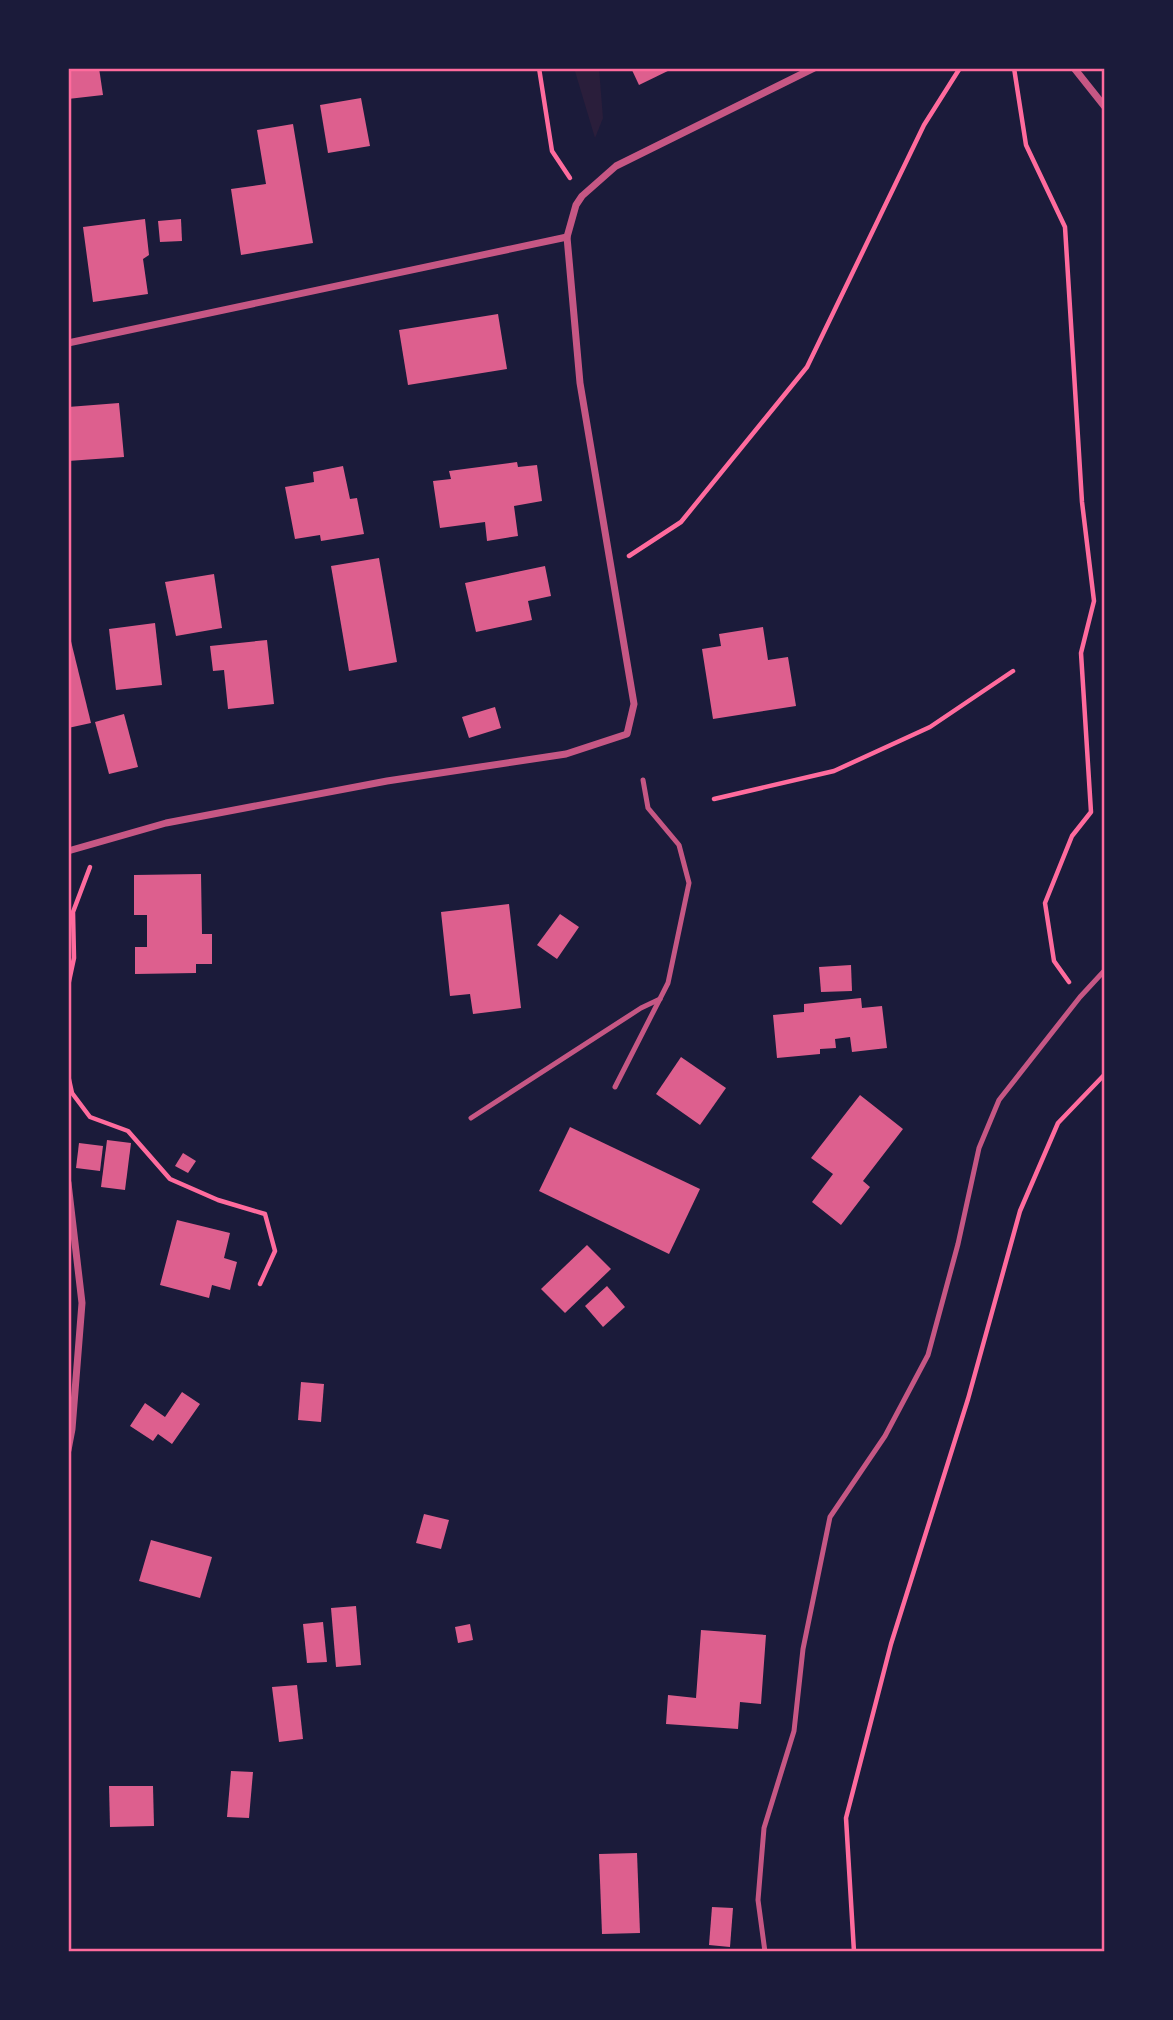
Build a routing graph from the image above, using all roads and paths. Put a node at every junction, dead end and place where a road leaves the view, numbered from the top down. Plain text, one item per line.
1 (539, 68) edge
2 (814, 68) edge
3 (960, 68) edge
4 (1014, 68) edge
5 (1073, 68) edge
6 (1105, 107) edge
7 (582, 196) junction
8 (568, 237) junction
9 (68, 343) edge
10 (611, 568) junction
11 (1013, 671) dead end
12 (643, 780) dead end
13 (714, 799) dead end
14 (68, 851) edge
15 (90, 867) dead end
16 (1105, 970) edge
17 (68, 986) edge
18 (1080, 998) junction
19 (660, 999) junction
20 (1105, 1073) edge
21 (68, 1074) edge
22 (615, 1087) dead end
23 (70, 1094) edge
24 (471, 1118) dead end
25 (68, 1183) edge
26 (260, 1284) dead end
27 (68, 1450) edge
28 (765, 1952) edge
29 (854, 1952) edge

1 - 7 path
2 - 7 street
3 - 10 path
4 - 18 path
5 - 6 street
7 - 8 street
8 - 9 street
8 - 10 street
10 - 14 street
11 - 13 path
12 - 19 lane
15 - 17 path
16 - 18 lane
18 - 28 lane
19 - 22 lane
19 - 24 lane
20 - 29 path
21 - 23 path
23 - 26 path
25 - 27 street

